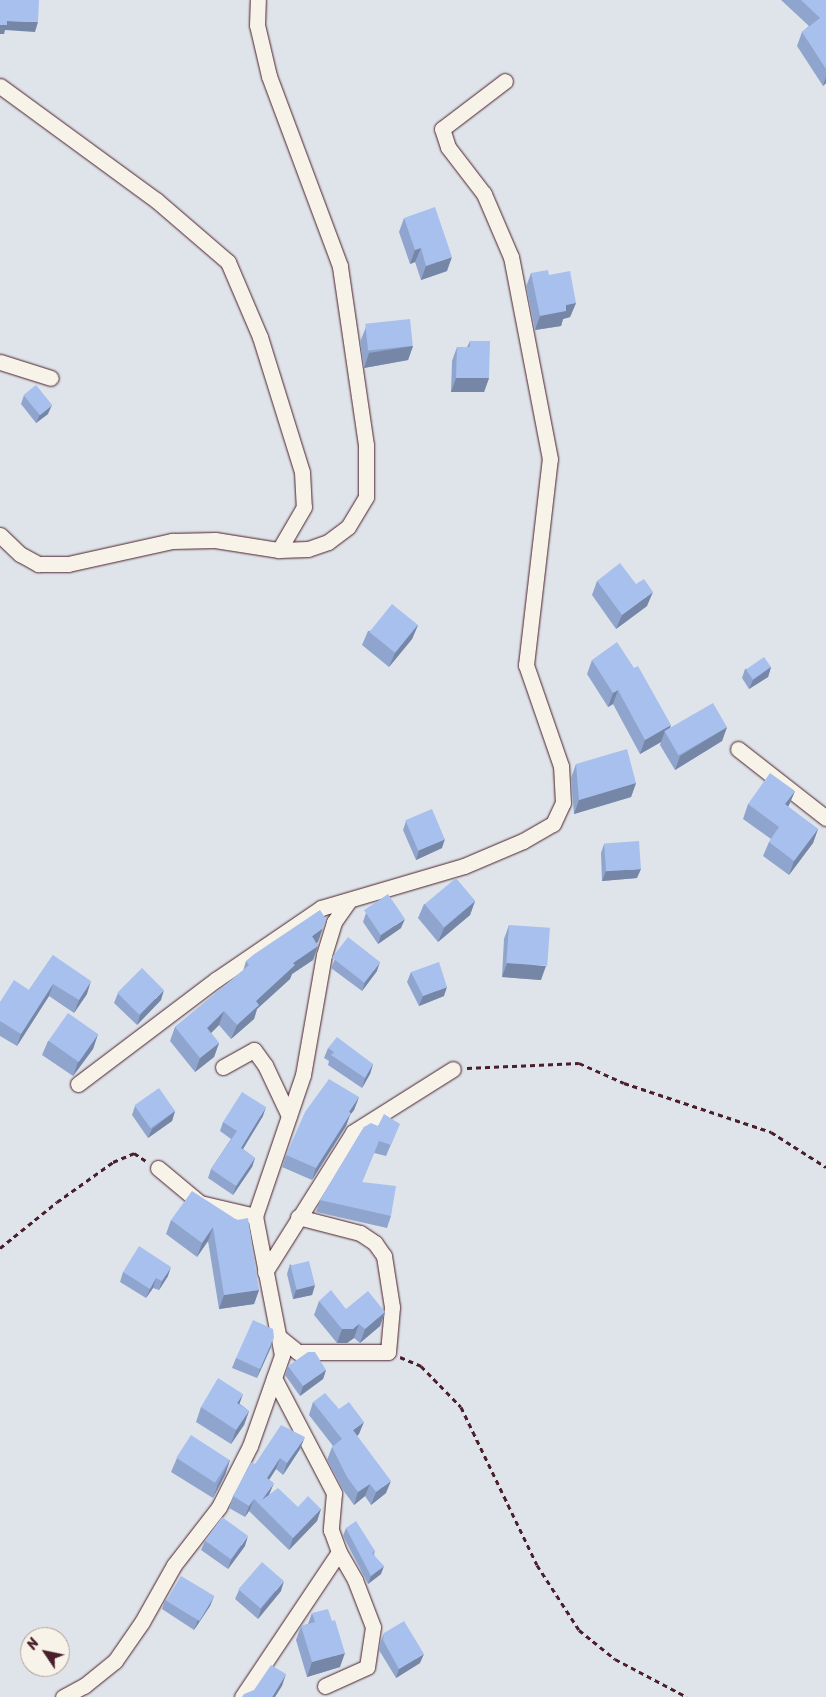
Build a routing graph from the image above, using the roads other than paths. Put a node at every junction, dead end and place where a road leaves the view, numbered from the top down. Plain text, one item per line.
1 (258, 0) edge
2 (505, 81) dead end
3 (0, 86) edge
4 (0, 362) edge
5 (51, 378) dead end
6 (0, 534) edge
7 (279, 550) junction
8 (738, 749) dead end
9 (826, 818) edge
10 (348, 902) junction
11 (223, 1067) dead end
12 (453, 1069) road end
13 (78, 1084) dead end
14 (289, 1116) junction
15 (158, 1168) road end
16 (256, 1216) junction
17 (298, 1217) junction
18 (265, 1272) junction
19 (278, 1336) junction
20 (274, 1378) junction
21 (339, 1552) junction
22 (325, 1686) dead end
23 (63, 1697) edge
24 (242, 1697) edge

1 - 7 street
2 - 10 street
3 - 7 street
4 - 5 street
6 - 7 street
8 - 9 street
10 - 13 street
10 - 14 street
11 - 14 street
12 - 17 street
14 - 16 street
15 - 16 street
16 - 18 street
17 - 18 street
17 - 19 street
18 - 19 street
19 - 20 street
20 - 21 street
20 - 23 street
21 - 22 street
21 - 24 street

